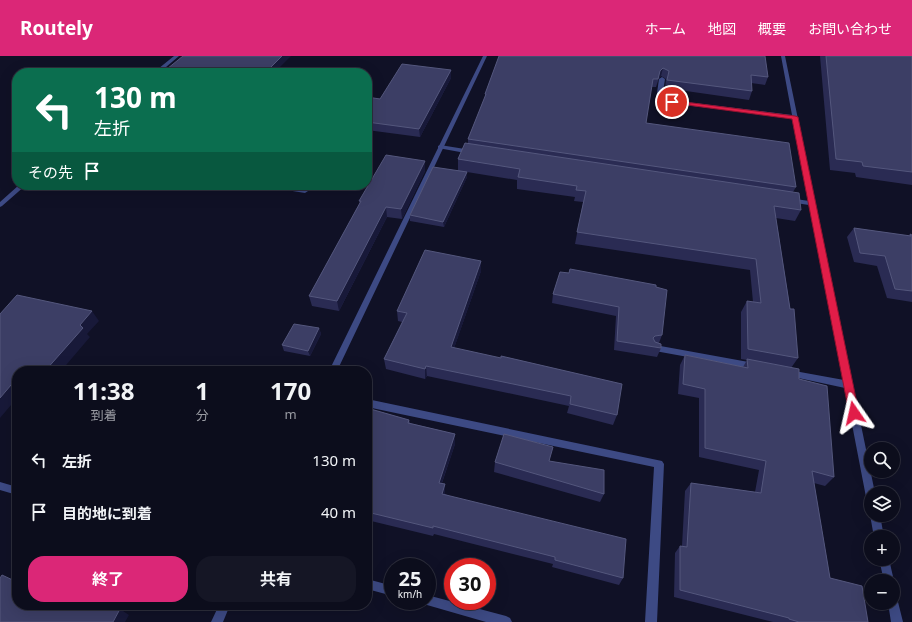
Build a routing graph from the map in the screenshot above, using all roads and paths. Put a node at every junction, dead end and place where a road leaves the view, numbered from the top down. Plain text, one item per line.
1 (177, 56) edge
2 (485, 56) edge
3 (783, 56) edge
4 (162, 68) edge
5 (662, 79) edge
6 (795, 117) junction
7 (440, 147) junction
8 (479, 153) edge
9 (17, 190) edge
10 (299, 190) edge
11 (305, 191) dead end
12 (782, 198) edge
13 (812, 203) junction
14 (0, 205) edge
15 (655, 348) edge
16 (336, 366) edge
17 (762, 368) edge
18 (778, 371) edge
19 (849, 384) junction
20 (372, 405) edge
21 (0, 486) edge
22 (869, 486) edge
23 (12, 490) edge
24 (372, 585) edge
25 (384, 589) edge
26 (436, 603) edge
27 (223, 610) edge
28 (895, 610) edge
29 (217, 622) edge
30 (506, 622) edge
31 (651, 622) edge
32 (897, 622) edge

1 - 4 street
2 - 7 street
3 - 6 street
5 - 6 street
6 - 13 street
7 - 8 street
7 - 16 street
9 - 14 street
10 - 11 street
12 - 13 street
13 - 19 street
15 - 17 street
18 - 19 street
19 - 22 street
20 - 31 street
21 - 23 street
24 - 25 street
26 - 30 street
27 - 29 street
28 - 32 street

